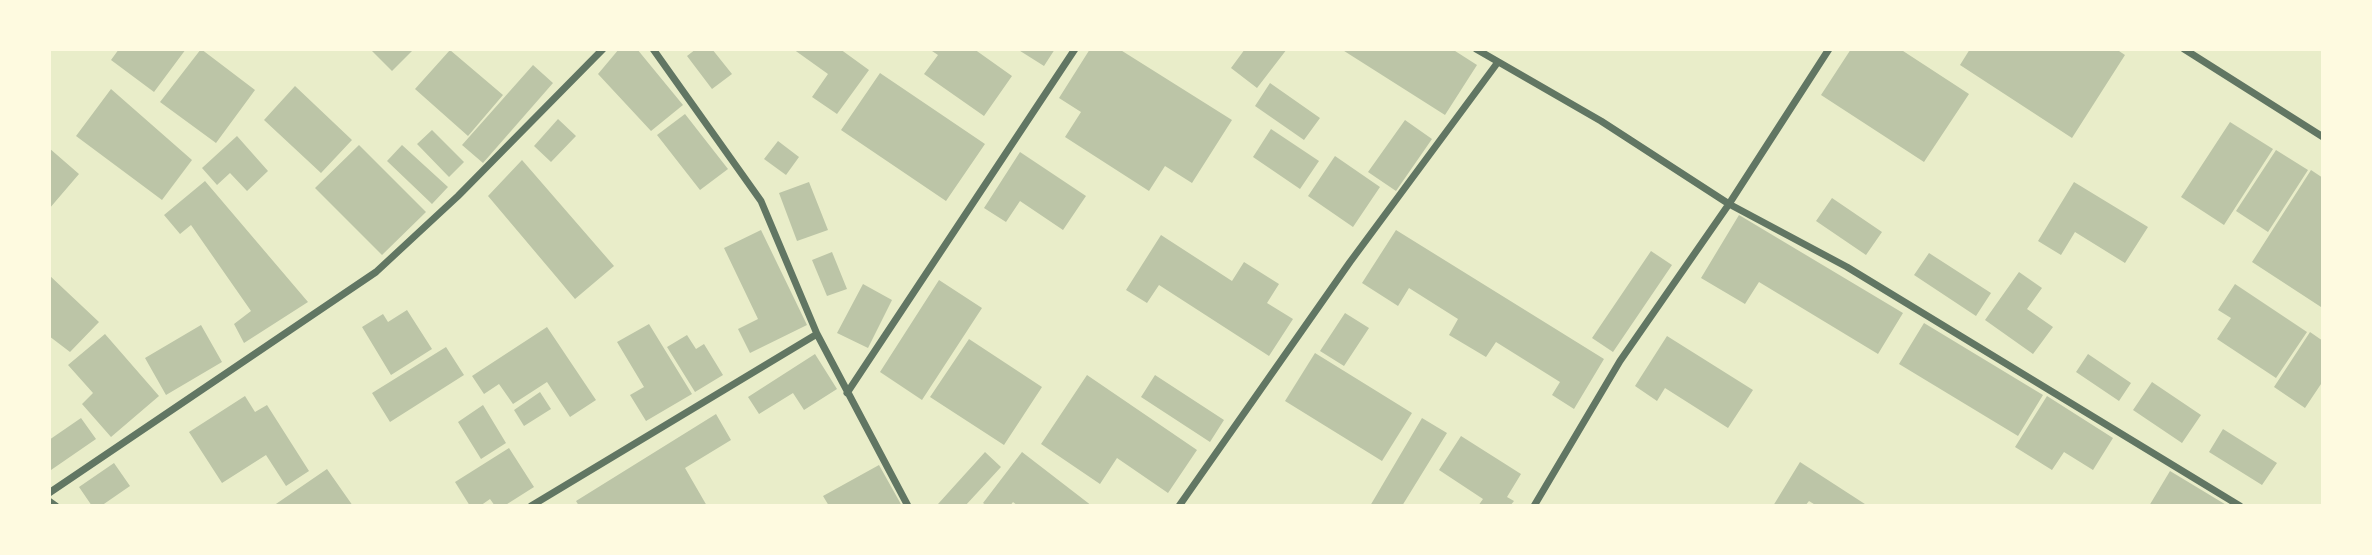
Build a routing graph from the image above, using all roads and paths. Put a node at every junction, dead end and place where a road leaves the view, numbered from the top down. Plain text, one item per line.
1 (603, 49) edge
2 (653, 49) edge
3 (667, 49) edge
4 (1075, 49) edge
5 (1476, 49) edge
6 (1829, 49) edge
7 (2184, 49) edge
8 (661, 57) junction
9 (1498, 62) junction
10 (2323, 137) edge
11 (1729, 204) junction
12 (817, 334) junction
13 (846, 393) junction
14 (49, 493) edge
15 (49, 501) edge
16 (56, 506) edge
17 (531, 506) edge
18 (908, 506) edge
19 (1179, 506) edge
20 (1534, 506) edge
21 (2240, 506) edge

1 - 14 street
2 - 8 street
3 - 8 street
4 - 13 street
5 - 9 street
6 - 11 street
7 - 10 street
8 - 12 street
9 - 11 street
9 - 19 street
11 - 20 street
11 - 21 street
12 - 13 street
12 - 17 street
13 - 18 street
15 - 16 street

